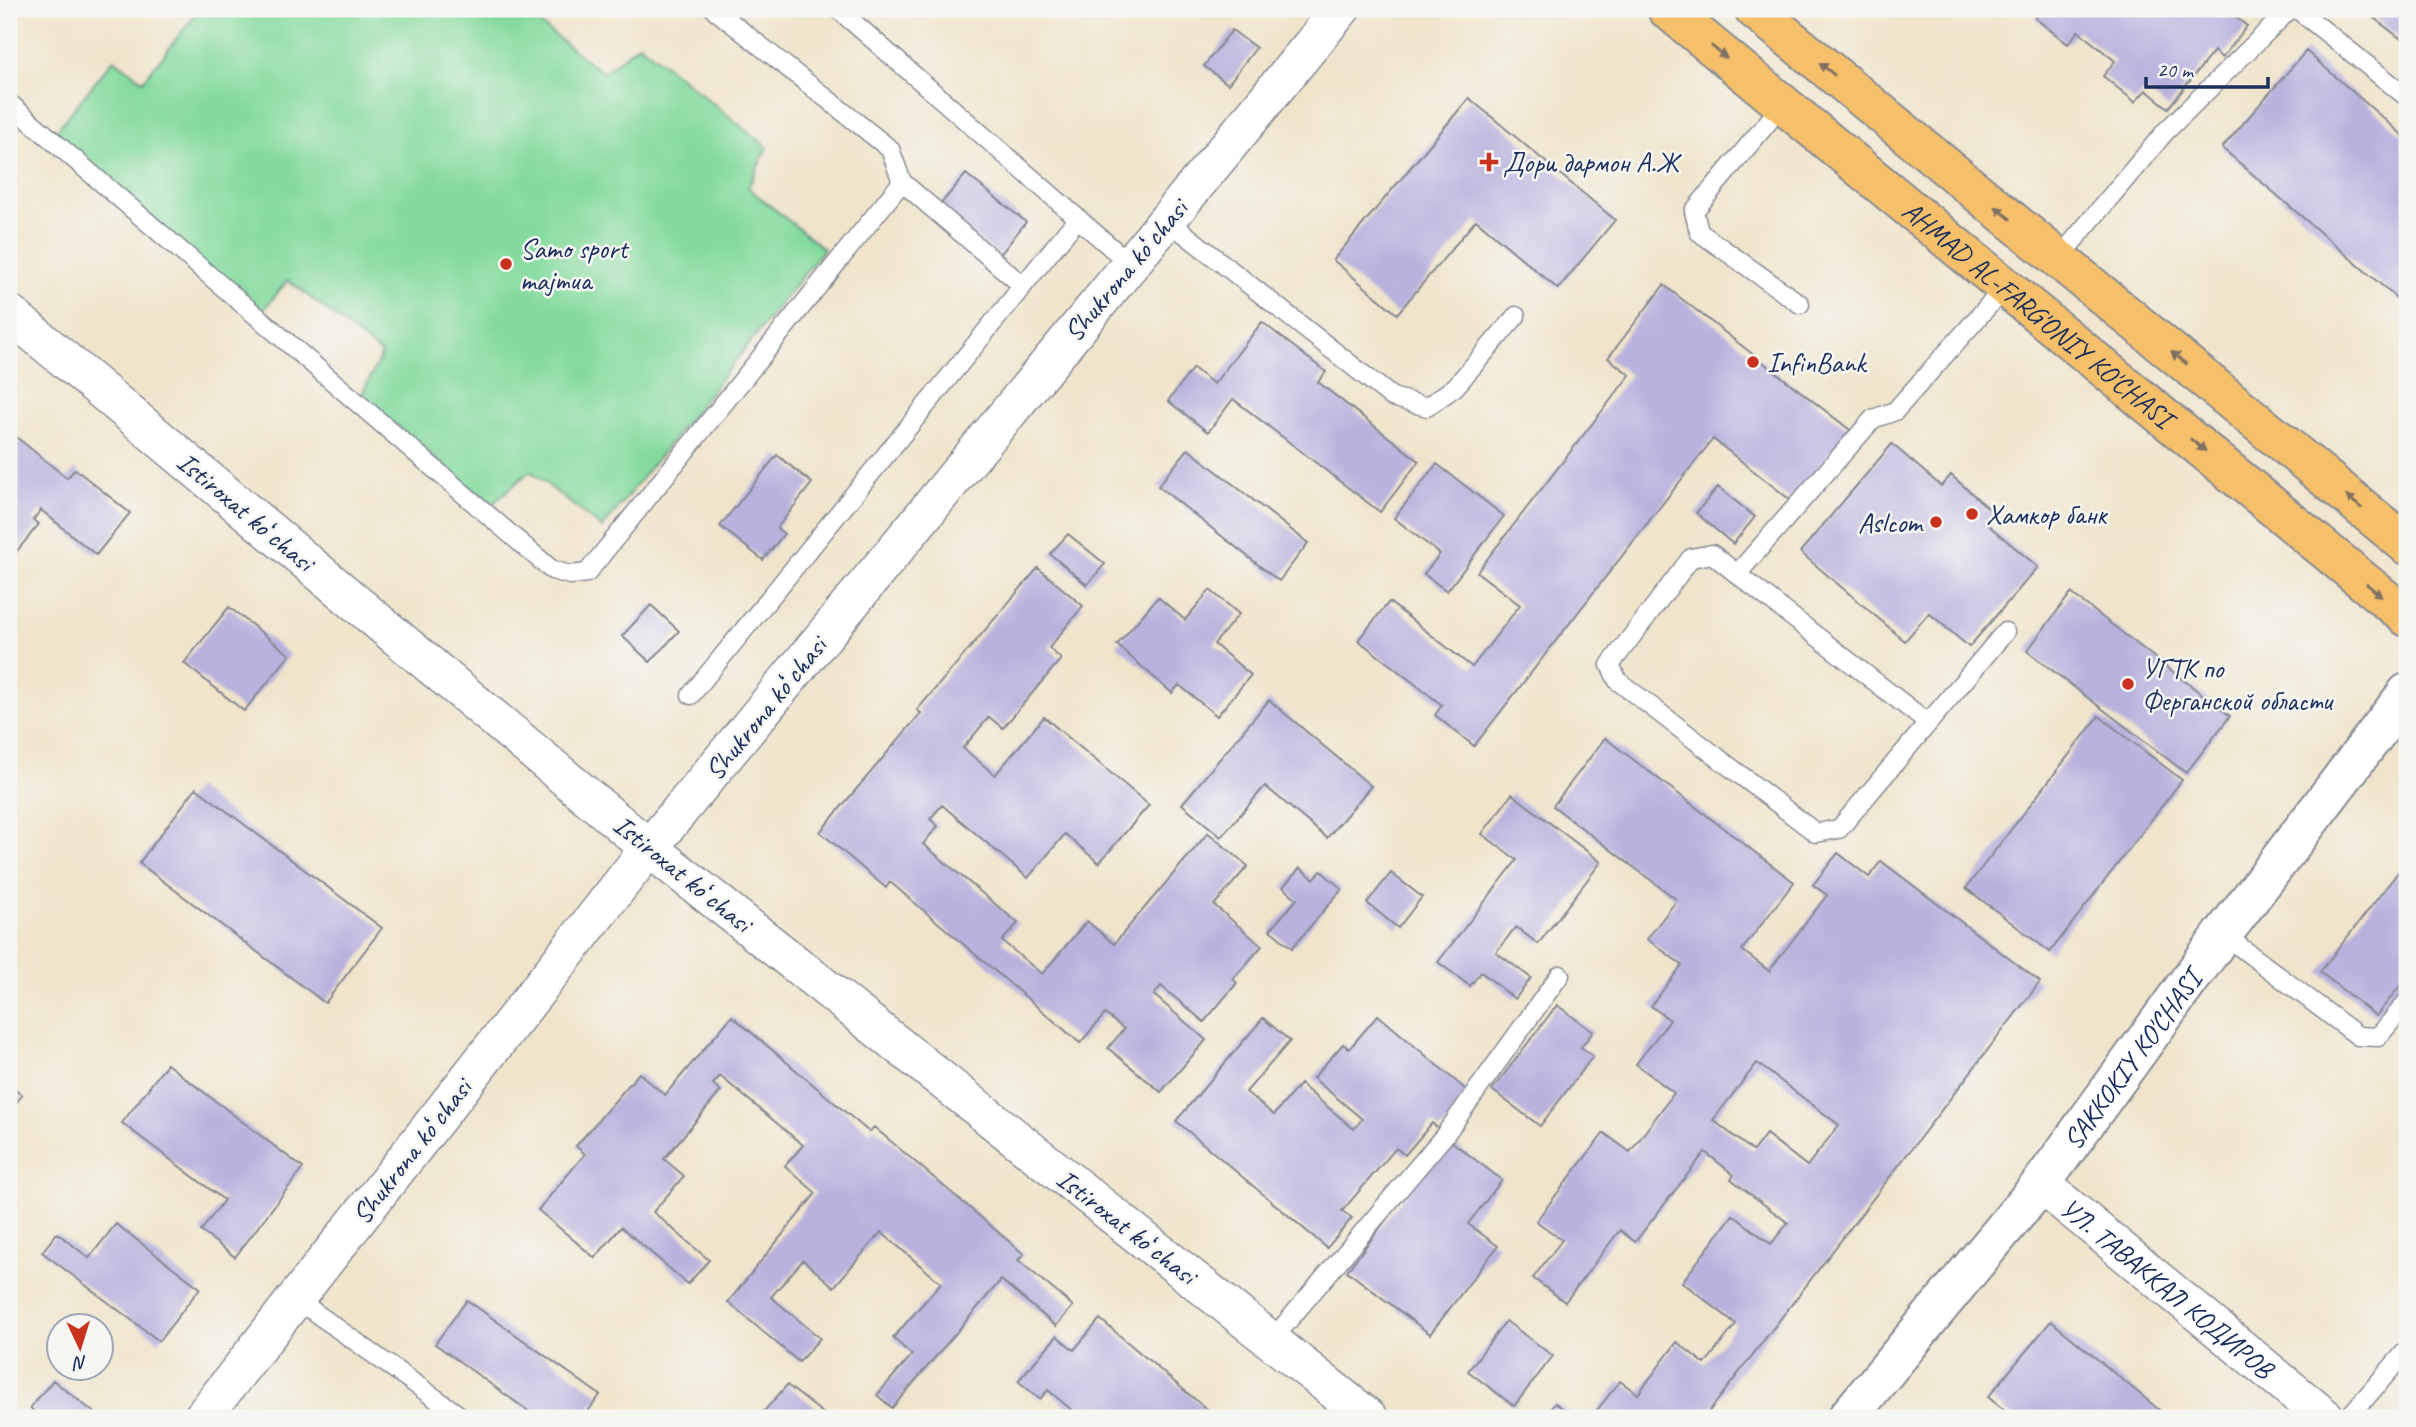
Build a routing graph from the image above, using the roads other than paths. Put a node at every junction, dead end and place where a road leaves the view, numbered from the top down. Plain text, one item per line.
1 (714, 9) edge
2 (838, 9) edge
3 (1341, 9) edge
4 (1667, 9) edge
5 (1754, 9) edge
6 (2290, 9) edge
7 (2297, 9) edge
8 (2407, 97) edge
9 (9, 103) edge
10 (1783, 104) junction
11 (902, 182) junction
12 (1078, 218) junction
13 (1167, 220) junction
14 (2058, 259) junction
15 (1130, 264) junction
16 (1023, 286) junction
17 (2005, 287) junction
18 (1800, 304) dead end
19 (9, 313) edge
20 (1516, 316) dead end
21 (2407, 545) edge
22 (1737, 574) junction
23 (2407, 617) edge
24 (2005, 632) dead end
25 (2407, 693) edge
26 (691, 695) dead end
27 (1928, 723) junction
28 (649, 848) junction
29 (2223, 934) junction
30 (1560, 975) dead end
31 (2407, 1002) edge
32 (2040, 1184) junction
33 (296, 1299) junction
34 (1272, 1340) junction
35 (2407, 1350) edge
36 (202, 1418) edge
37 (463, 1418) edge
38 (1369, 1418) edge
39 (1847, 1418) edge
40 (2326, 1418) edge
41 (2348, 1418) edge

1 - 11 lane
2 - 12 lane
3 - 13 street, Shukrona koʻchasi
4 -> 10 main road, AHMAD AL-FARG'ONIY KO'CHASI
14 -> 5 main road, AHMAD AL-FARG'ONIY KO'CHASI
6 - 14 lane
7 - 8 lane
9 - 11 lane
10 - 17 main road, AHMAD AL-FARG'ONIY KO'CHASI
10 - 18 lane
11 - 16 lane
12 - 15 lane
12 - 16 lane
13 - 15 street, Shukrona koʻchasi
13 - 20 lane
21 -> 14 main road, AHMAD AL-FARG'ONIY KO'CHASI
15 - 28 street, Shukrona koʻchasi
16 - 26 lane
17 - 22 lane
17 -> 23 main road, AHMAD AL-FARG'ONIY KO'CHASI
19 - 28 street, Istiroxat koʻchasi
22 - 27 lane
22 - 27 lane
24 - 27 lane
25 - 29 street, SAKKOKIY KO'CHASI
28 - 33 street, Shukrona koʻchasi
28 - 34 street, Istiroxat koʻchasi
29 - 31 lane
29 - 32 street, SAKKOKIY KO'CHASI
30 - 34 lane
32 - 39 street, SAKKOKIY KO'CHASI
32 - 40 street, УЛ. ТАВАККАЛ КОДИРОВ
33 - 36 street, Shukrona koʻchasi
33 - 37 lane
34 - 38 street, Istiroxat koʻchasi
35 - 41 lane

